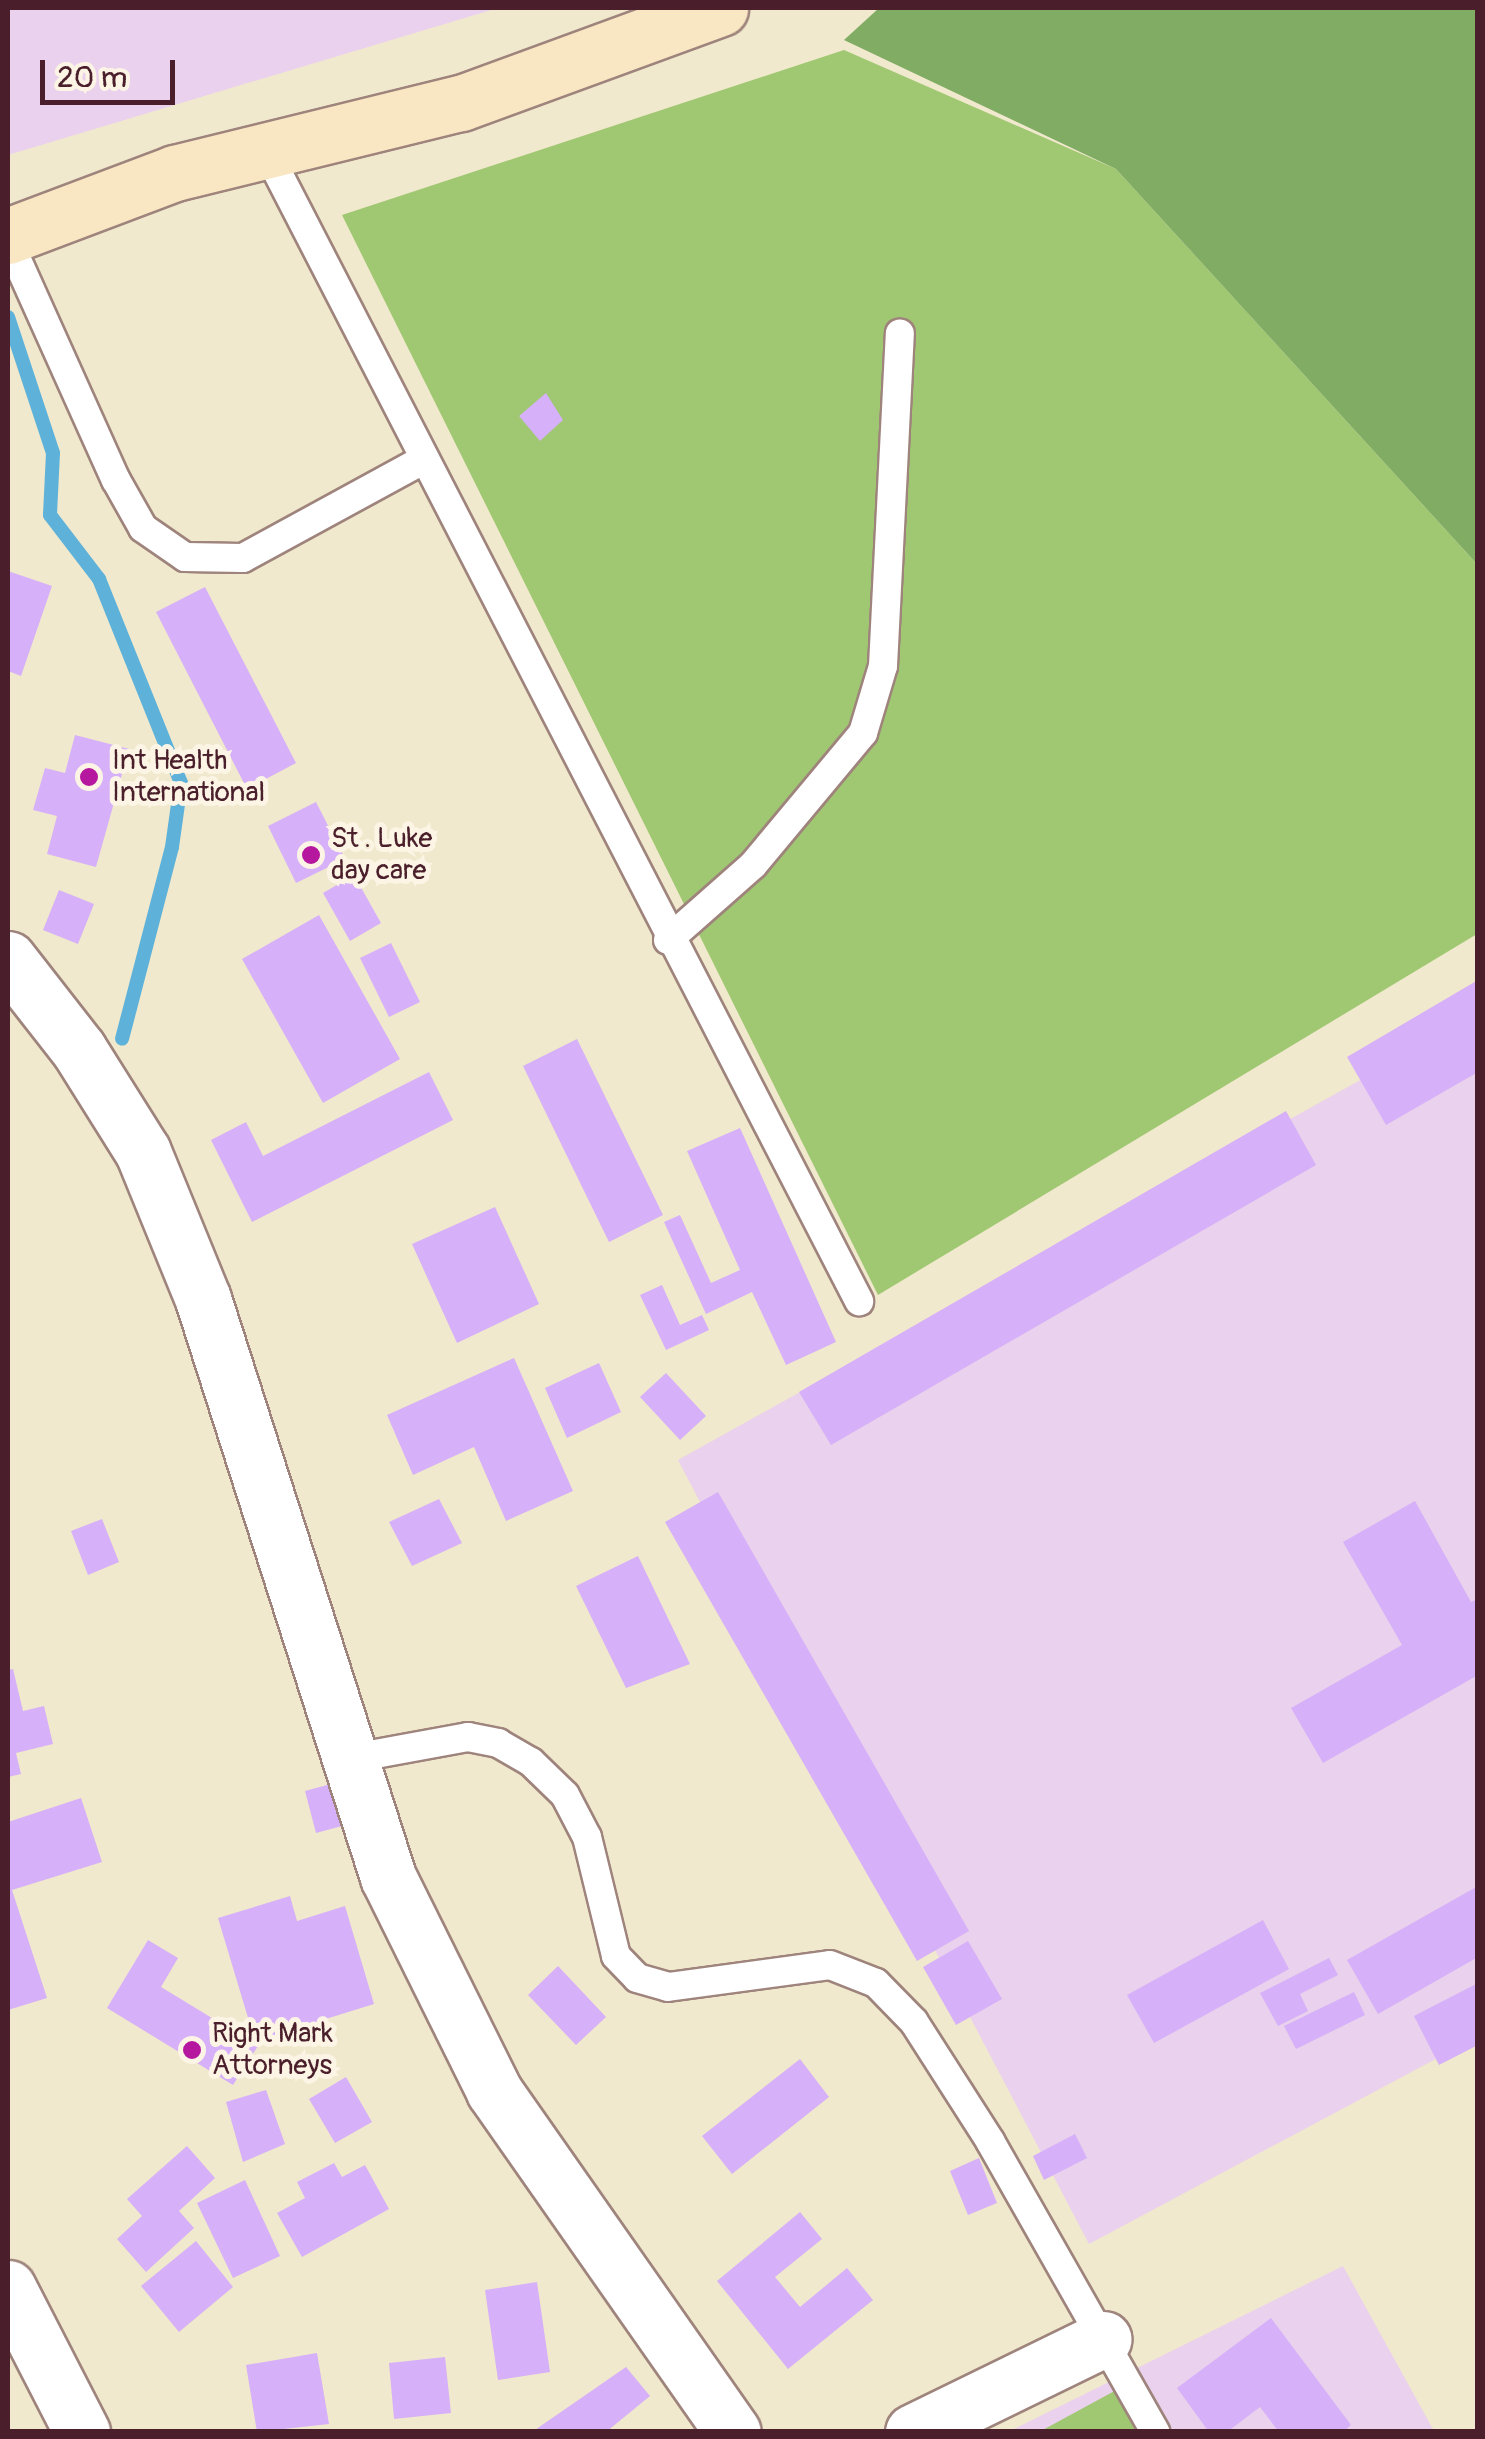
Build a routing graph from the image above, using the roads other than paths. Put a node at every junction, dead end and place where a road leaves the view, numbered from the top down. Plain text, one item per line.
1 (720, 8) edge
2 (267, 152) junction
3 (8, 238) edge
4 (900, 333) dead end
5 (422, 460) junction
6 (668, 940) junction
7 (8, 960) edge
8 (858, 1301) dead end
9 (348, 1759) junction
10 (8, 2288) edge
11 (1104, 2340) junction
12 (82, 2432) edge
13 (733, 2432) edge
14 (912, 2432) edge
15 (1155, 2432) edge

1 - 2 main road
2 - 3 main road
2 - 5 lane
3 - 5 lane
4 - 6 lane
5 - 6 lane
6 - 8 lane
7 - 9 street
9 - 11 lane
9 - 13 street
10 - 12 street
11 - 14 street
11 - 15 lane

